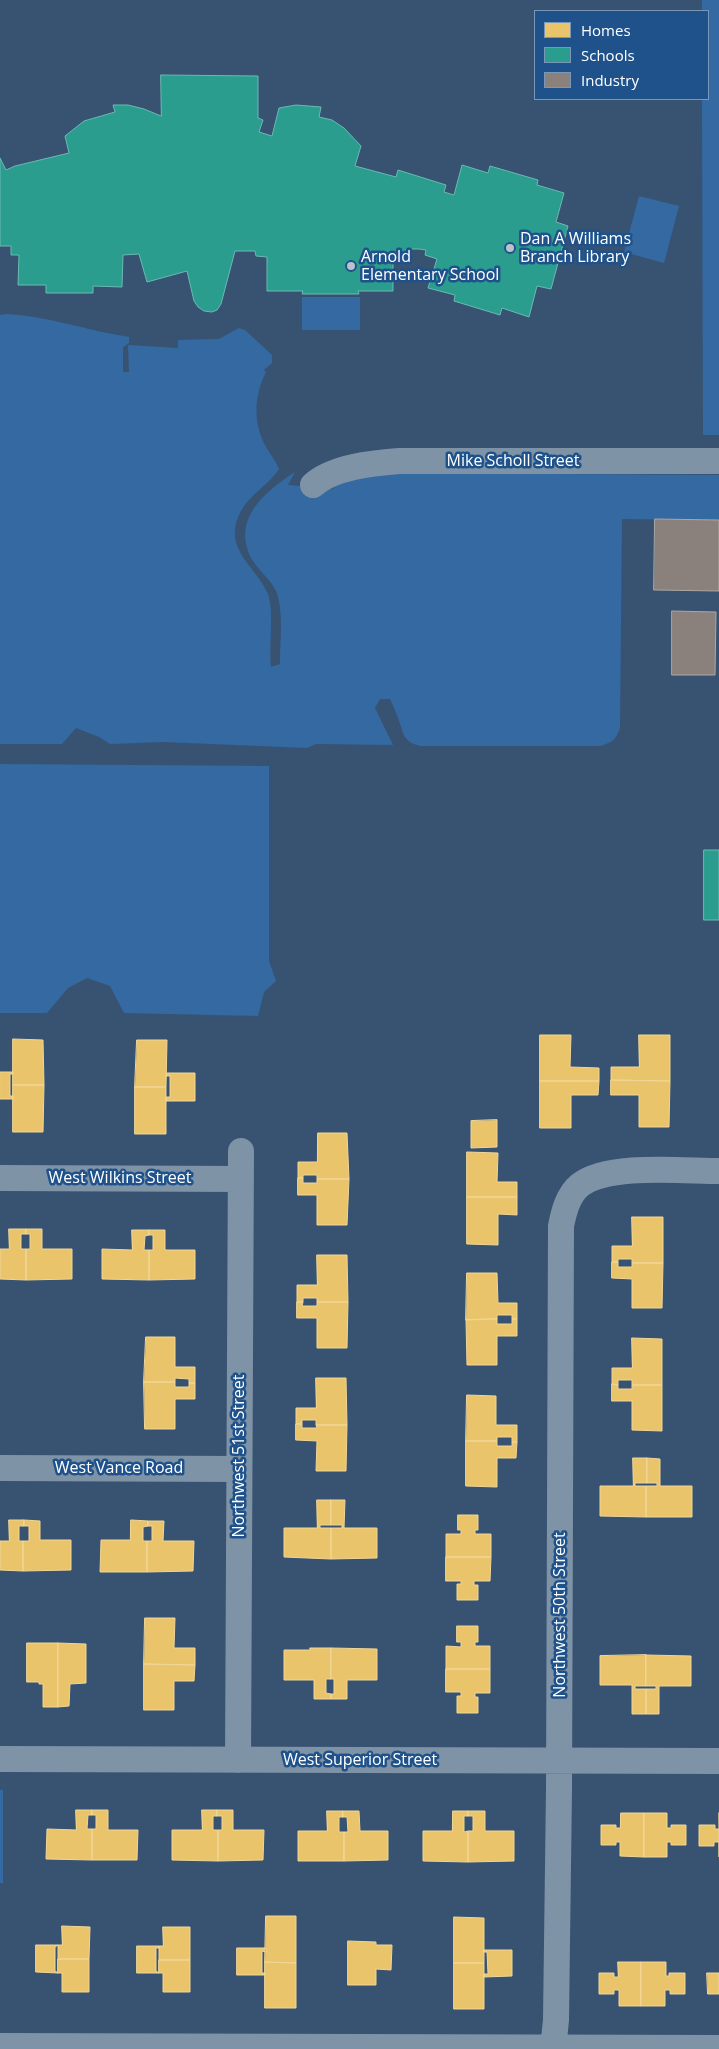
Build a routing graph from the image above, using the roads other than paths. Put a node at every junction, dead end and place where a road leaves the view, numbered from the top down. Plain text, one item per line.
1 (719, 461) edge
2 (313, 485) dead end
3 (241, 1151) dead end
4 (719, 1171) edge
5 (0, 1178) edge
6 (241, 1179) junction
7 (0, 1468) edge
8 (239, 1468) junction
9 (0, 1759) edge
10 (238, 1760) junction
11 (559, 1761) junction
12 (719, 1761) edge
13 (0, 2046) edge
14 (553, 2048) edge
15 (719, 2048) edge

1 - 2 street, Mike Scholl Street
3 - 6 street, Northwest 51st Street
4 - 11 street, Northwest 50th Street
5 - 6 street, West Wilkins Street
6 - 8 street, Northwest 51st Street
7 - 8 street, West Vance Road
8 - 10 street, Northwest 51st Street
9 - 10 street, West Superior Street
10 - 11 street, West Superior Street
11 - 12 street, West Superior Street
11 - 14 street, Northwest 50th Street
13 - 14 street
14 - 15 street

